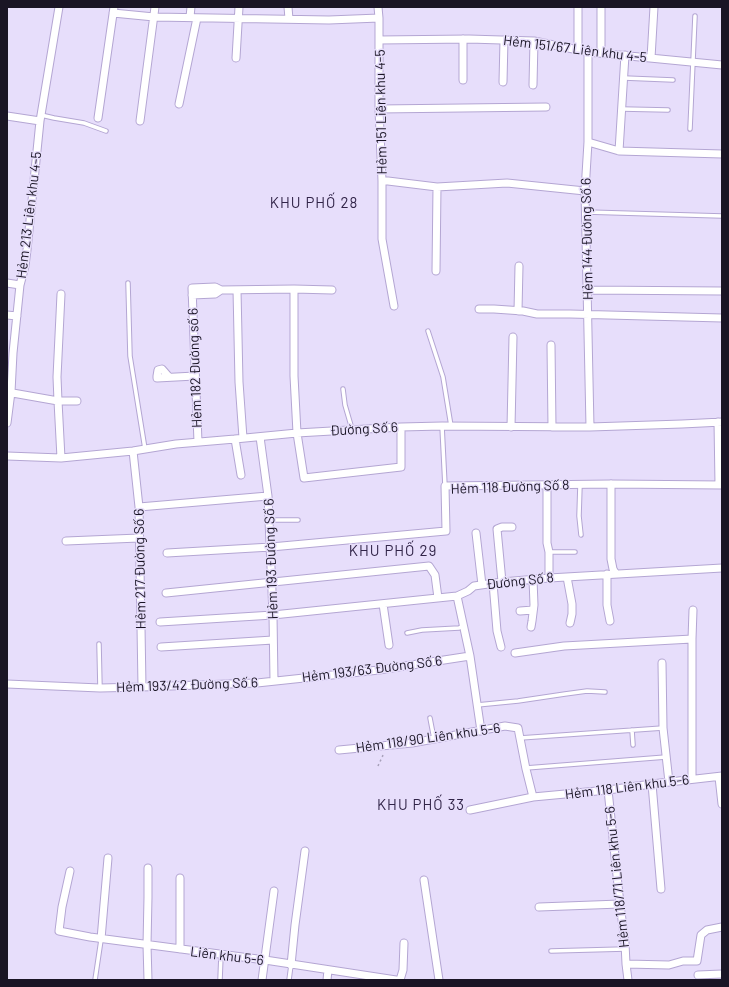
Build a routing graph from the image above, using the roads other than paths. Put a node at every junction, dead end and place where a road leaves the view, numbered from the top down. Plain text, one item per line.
1 (59, 7) edge
2 (155, 7) edge
3 (191, 7) edge
4 (239, 7) edge
5 (288, 7) edge
6 (378, 7) edge
7 (578, 7) edge
8 (601, 7) edge
9 (654, 7) edge
10 (113, 10) edge
11 (695, 16) dead end
12 (154, 17) junction
13 (194, 18) junction
14 (239, 18) junction
15 (380, 18) junction
16 (289, 19) junction
17 (463, 39) junction
18 (379, 40) junction
19 (504, 40) junction
20 (534, 41) junction
21 (578, 49) junction
22 (588, 52) junction
23 (601, 53) junction
24 (625, 55) junction
25 (236, 58) dead end
26 (652, 58) junction
27 (693, 62) junction
28 (722, 65) edge
29 (624, 78) junction
30 (462, 80) dead end
31 (673, 80) dead end
32 (503, 82) dead end
33 (533, 85) dead end
34 (179, 104) dead end
35 (546, 107) dead end
36 (379, 109) junction
37 (622, 109) junction
38 (668, 110) dead end
39 (7, 116) edge
40 (40, 118) junction
41 (98, 118) dead end
42 (140, 121) dead end
43 (690, 129) dead end
44 (106, 131) dead end
45 (588, 142) junction
46 (619, 151) junction
47 (722, 154) edge
48 (382, 181) junction
49 (437, 187) junction
50 (585, 191) junction
51 (586, 212) junction
52 (722, 216) edge
53 (519, 266) dead end
54 (436, 271) dead end
55 (7, 283) edge
56 (128, 283) dead end
57 (20, 285) junction
58 (294, 289) junction
59 (238, 290) junction
60 (332, 290) dead end
61 (588, 290) junction
62 (722, 291) edge
63 (61, 294) dead end
64 (394, 306) dead end
65 (479, 309) dead end
66 (518, 311) junction
67 (7, 314) edge
68 (588, 315) junction
69 (17, 316) junction
70 (722, 318) edge
71 (428, 331) dead end
72 (513, 337) dead end
73 (551, 345) dead end
74 (10, 352) edge
75 (196, 376) junction
76 (169, 377) dead end
77 (343, 389) dead end
78 (9, 392) edge
79 (58, 400) junction
80 (77, 401) dead end
81 (720, 422) edge
82 (7, 423) edge
83 (442, 426) junction
84 (451, 426) junction
85 (511, 426) junction
86 (401, 427) junction
87 (552, 427) junction
88 (590, 427) junction
89 (352, 429) junction
90 (297, 433) junction
91 (260, 437) junction
92 (244, 438) junction
93 (236, 439) junction
94 (198, 442) junction
95 (145, 449) junction
96 (132, 451) junction
97 (7, 456) edge
98 (61, 458) junction
99 (241, 475) dead end
100 (611, 484) junction
101 (547, 485) junction
102 (580, 485) junction
103 (721, 485) edge
104 (445, 486) junction
105 (268, 496) junction
106 (139, 507) junction
107 (269, 520) junction
108 (298, 520) dead end
109 (512, 527) dead end
110 (476, 533) dead end
111 (581, 535) dead end
112 (139, 538) junction
113 (66, 541) dead end
114 (271, 547) junction
115 (549, 552) junction
116 (575, 552) dead end
117 (167, 553) dead end
118 (722, 568) edge
119 (607, 574) junction
120 (616, 574) junction
121 (567, 577) junction
122 (550, 578) junction
123 (533, 579) junction
124 (272, 582) junction
125 (502, 582) junction
126 (493, 583) junction
127 (482, 585) junction
128 (166, 594) dead end
129 (457, 596) junction
130 (438, 598) junction
131 (383, 604) junction
132 (533, 610) junction
133 (693, 610) dead end
134 (520, 611) dead end
135 (273, 615) junction
136 (610, 621) dead end
137 (160, 622) dead end
138 (570, 623) dead end
139 (463, 626) junction
140 (531, 627) dead end
141 (407, 633) dead end
142 (692, 638) junction
143 (273, 640) junction
144 (99, 644) dead end
145 (389, 645) dead end
146 (161, 647) dead end
147 (501, 647) dead end
148 (515, 653) dead end
149 (470, 656) junction
150 (662, 663) dead end
151 (274, 681) junction
152 (7, 684) edge
153 (142, 687) junction
154 (100, 688) junction
155 (605, 692) dead end
156 (477, 705) junction
157 (430, 718) dead end
158 (663, 728) junction
159 (632, 730) junction
160 (482, 731) junction
161 (520, 738) junction
162 (434, 739) junction
163 (634, 745) dead end
164 (339, 750) dead end
165 (667, 757) junction
166 (526, 768) junction
167 (720, 776) edge
168 (692, 779) junction
169 (669, 782) junction
170 (652, 784) junction
171 (608, 790) junction
172 (533, 797) junction
173 (722, 804) edge
174 (470, 810) dead end
175 (305, 851) dead end
176 (108, 858) dead end
177 (148, 868) dead end
178 (70, 871) dead end
179 (180, 878) dead end
180 (424, 880) dead end
181 (661, 889) dead end
182 (274, 891) dead end
183 (620, 904) junction
184 (539, 907) dead end
185 (722, 927) edge
186 (102, 939) junction
187 (404, 943) dead end
188 (147, 945) junction
189 (180, 949) junction
190 (625, 949) junction
191 (551, 951) dead end
192 (221, 955) junction
193 (265, 960) junction
194 (697, 961) junction
195 (626, 964) junction
196 (291, 965) junction
197 (328, 970) junction
198 (722, 974) edge
199 (371, 978) edge
200 (698, 978) edge
201 (95, 980) edge
202 (148, 980) edge
203 (220, 980) edge
204 (262, 980) edge
205 (289, 980) edge
206 (327, 980) edge
207 (396, 980) edge
208 (400, 980) edge
209 (439, 980) edge
210 (628, 980) edge

1 - 40 street, Hẻm 213 Liên khu 4-5
2 - 12 street
3 - 13 street
4 - 14 street
5 - 16 street
6 - 15 street, Hẻm 151 Liên khu 4-5
7 - 21 street
8 - 23 street
9 - 26 street
10 - 12 street
10 - 41 street
11 - 27 lane
12 - 13 street
12 - 42 street
13 - 14 street
13 - 34 street
14 - 16 street
14 - 25 street
15 - 16 street
15 - 18 street, Hẻm 151 Liên khu 4-5
17 - 18 street, Hẻm 151/67 Liên khu 4-5
17 - 19 street, Hẻm 151/67 Liên khu 4-5
17 - 30 street
18 - 36 street, Hẻm 151 Liên khu 4-5
19 - 20 street, Hẻm 151/67 Liên khu 4-5
19 - 32 street
20 - 21 street, Hẻm 151/67 Liên khu 4-5
20 - 33 street
21 - 22 street, Hẻm 151/67 Liên khu 4-5
22 - 23 street, Hẻm 151/67 Liên khu 4-5
22 - 45 street, Hẻm 144 Đường Số 6
23 - 24 street, Hẻm 151/67 Liên khu 4-5
24 - 26 street, Hẻm 151/67 Liên khu 4-5
24 - 29 street
26 - 27 street, Hẻm 151/67 Liên khu 4-5
27 - 28 street, Hẻm 151/67 Liên khu 4-5
27 - 43 lane
29 - 31 lane
29 - 37 street
35 - 36 street
36 - 48 street, Hẻm 151 Liên khu 4-5
37 - 38 lane
37 - 46 street
39 - 40 street
40 - 44 lane
40 - 57 street, Hẻm 213 Liên khu 4-5
45 - 46 street
45 - 50 street, Hẻm 144 Đường Số 6
46 - 47 street
48 - 49 street, Hẻm 151 Liên khu 4-5
48 - 64 street
49 - 50 street, Hẻm 151 Liên khu 4-5
49 - 54 street
50 - 51 street, Hẻm 144 Đường Số 6
51 - 52 lane
51 - 61 street, Hẻm 144 Đường Số 6
53 - 66 street
55 - 57 street
56 - 95 lane
57 - 69 street, Hẻm 213 Liên khu 4-5
58 - 59 street
58 - 60 street
58 - 90 street
59 - 75 street, Hẻm 182 Đường số 6
59 - 92 street
61 - 62 street
61 - 68 street, Hẻm 144 Đường Số 6
63 - 79 street
65 - 66 street
66 - 68 street
67 - 69 street
68 - 70 street
68 - 88 street, Hẻm 144 Đường Số 6
69 - 74 street, Hẻm 213 Liên khu 4-5
71 - 84 lane
72 - 85 street
73 - 87 street
74 - 78 street, Hẻm 213 Liên khu 4-5
75 - 76 street
75 - 94 street, Hẻm 182 Đường số 6
77 - 89 lane
78 - 79 street
78 - 82 street, Hẻm 213 Liên khu 4-5
79 - 80 street
79 - 98 street
81 - 88 street, Đường Số 6
81 - 103 street
83 - 84 street, Đường Số 6
83 - 86 street, Đường Số 6
83 - 104 lane
84 - 85 street, Đường Số 6
85 - 87 street, Đường Số 6
86 - 89 street, Đường Số 6
86 - 90 street
87 - 88 street, Đường Số 6
89 - 90 street, Đường Số 6
90 - 91 street, Đường Số 6
91 - 92 street, Đường Số 6
91 - 105 street, Hẻm 193 Đường Số 6
92 - 93 street, Đường Số 6
93 - 94 street, Đường Số 6
93 - 99 street
94 - 95 street, Đường Số 6
95 - 96 street, Đường Số 6
96 - 98 street, Đường Số 6
96 - 106 street, Hẻm 217 Đường Số 6
97 - 98 street, Đường Số 6
100 - 102 street, Hẻm 118 Đường Số 8
100 - 103 street, Hẻm 118 Đường Số 8
100 - 120 street
101 - 102 street, Hẻm 118 Đường Số 8
101 - 104 street, Hẻm 118 Đường Số 8
101 - 115 street
102 - 111 lane
104 - 114 street, Hẻm 118 Đường Số 8
105 - 106 street
105 - 107 street, Hẻm 193 Đường Số 6
106 - 112 street, Hẻm 217 Đường Số 6
107 - 108 lane
107 - 114 street, Hẻm 193 Đường Số 6
109 - 125 street
110 - 127 street
112 - 113 street
112 - 153 street, Hẻm 217 Đường Số 6
114 - 117 street
114 - 124 street, Hẻm 193 Đường Số 6
115 - 116 lane
115 - 122 street
118 - 120 street, Đường Số 8
119 - 120 street, Đường Số 8
119 - 121 street, Đường Số 8
119 - 136 street
121 - 122 street, Đường Số 8
121 - 138 street
122 - 123 street, Đường Số 8
123 - 125 street, Đường Số 8
123 - 132 street
124 - 128 street
124 - 130 street
124 - 135 street, Hẻm 193 Đường Số 6
125 - 126 street, Đường Số 8
126 - 127 street, Đường Số 8
126 - 147 street
127 - 129 street, Đường Số 8
129 - 130 street, Đường Số 8
129 - 139 street
130 - 131 street, Đường Số 8
131 - 135 street, Đường Số 8
131 - 145 street
132 - 134 street
132 - 140 street
133 - 142 street
135 - 137 street, Đường Số 8
135 - 143 street, Hẻm 193 Đường Số 6
139 - 141 lane
139 - 149 street
142 - 148 street
142 - 168 street
143 - 146 street
143 - 151 street, Hẻm 193 Đường Số 6
144 - 154 lane
149 - 151 street, Hẻm 193/63 Đường Số 6
149 - 156 street
150 - 158 street
151 - 153 street, Hẻm 193/42 Đường Số 6
152 - 154 street, Hẻm 193/42 Đường Số 6
153 - 154 street, Hẻm 193/42 Đường Số 6
155 - 156 lane
156 - 160 street
157 - 162 lane
158 - 159 lane
158 - 165 street
159 - 161 lane
159 - 163 lane
160 - 161 street, Hẻm 118/90 Liên khu 5-6
160 - 162 street, Hẻm 118/90 Liên khu 5-6
161 - 166 street, Hẻm 118/90 Liên khu 5-6
162 - 164 street, Hẻm 118/90 Liên khu 5-6
165 - 166 lane
165 - 169 street
166 - 172 street, Hẻm 118/90 Liên khu 5-6
167 - 168 street, Hẻm 118 Liên khu 5-6
167 - 173 street
168 - 169 street, Hẻm 118 Liên khu 5-6
169 - 170 street, Hẻm 118 Liên khu 5-6
170 - 171 street, Hẻm 118 Liên khu 5-6
170 - 181 street
171 - 172 street, Hẻm 118 Liên khu 5-6
171 - 183 street, Hẻm 118/71 Liên khu 5-6
172 - 174 street, Hẻm 118 Liên khu 5-6
175 - 196 street
176 - 186 street
177 - 188 street
178 - 186 street, Liên khu 5-6
179 - 189 street
180 - 209 street
182 - 193 street
183 - 184 street
183 - 190 street, Hẻm 118/71 Liên khu 5-6
185 - 194 street
186 - 188 street, Liên khu 5-6
186 - 201 lane
187 - 208 street
188 - 189 street, Liên khu 5-6
188 - 202 street
189 - 192 street, Liên khu 5-6
190 - 191 lane
190 - 195 street, Hẻm 118/71 Liên khu 5-6
192 - 193 street, Liên khu 5-6
192 - 203 lane
193 - 196 street, Liên khu 5-6
193 - 204 street
194 - 195 street
194 - 200 street
195 - 210 street
196 - 197 street, Liên khu 5-6
196 - 205 lane
197 - 199 street, Liên khu 5-6
197 - 206 street
198 - 200 street
199 - 207 street, Liên khu 5-6

